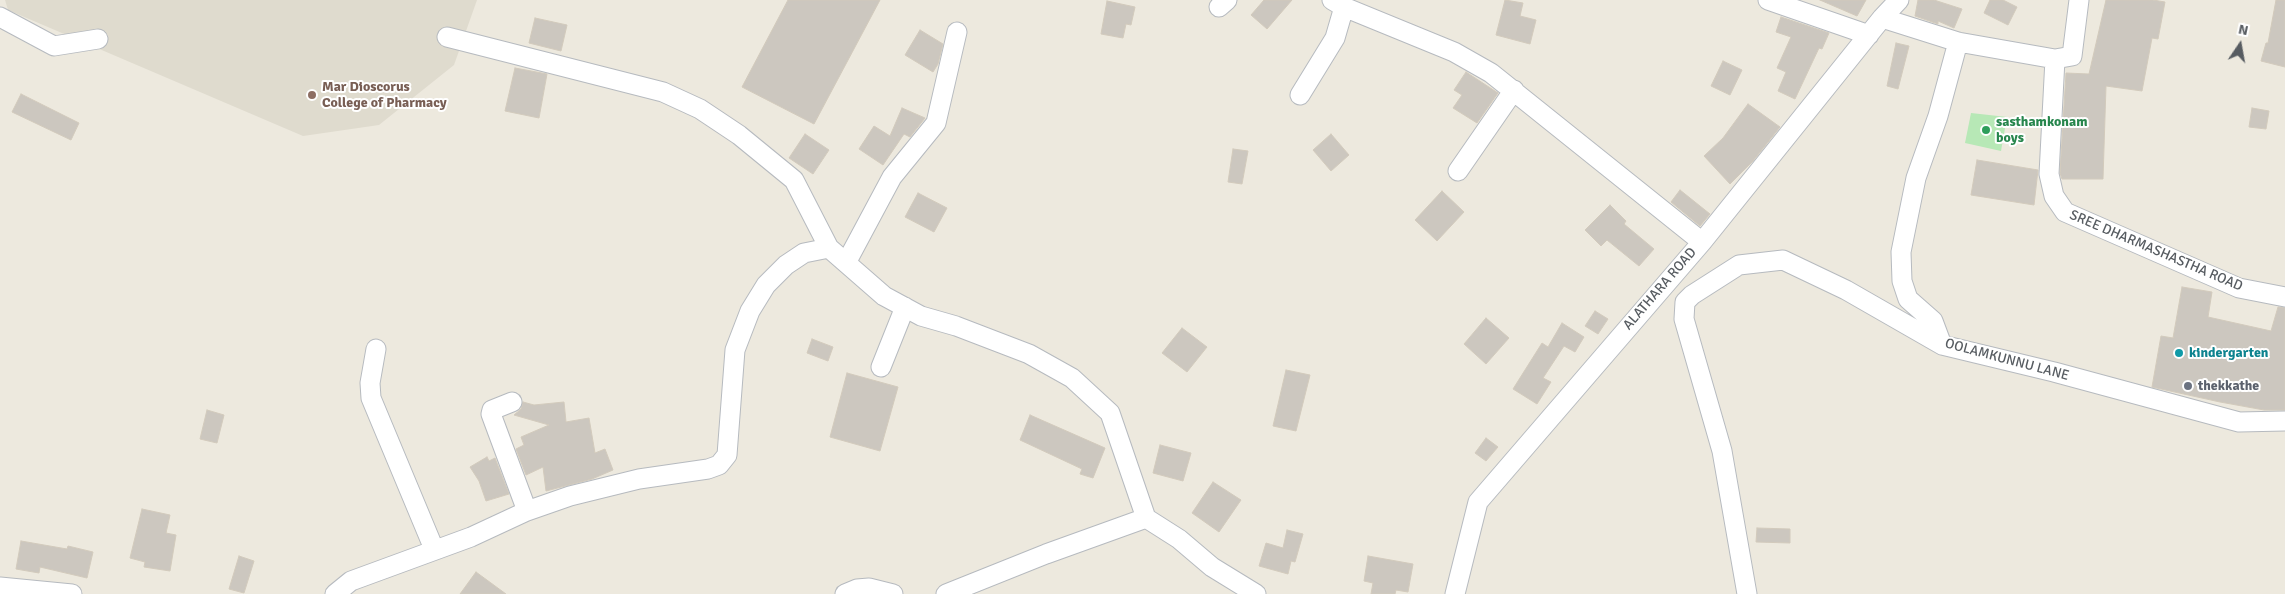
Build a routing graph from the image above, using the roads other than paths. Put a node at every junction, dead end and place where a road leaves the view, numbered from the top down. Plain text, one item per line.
1 (1768, 0) edge
2 (1899, 0) edge
3 (2079, 0) edge
4 (1338, 4) edge
5 (0, 16) edge
6 (1882, 18) junction
7 (957, 32) dead end
8 (1869, 35) junction
9 (447, 37) dead end
10 (98, 39) dead end
11 (1958, 42) junction
12 (2055, 59) junction
13 (1514, 90) junction
14 (1300, 95) dead end
15 (1458, 171) dead end
16 (1702, 242) junction
17 (829, 248) junction
18 (846, 263) junction
19 (2285, 297) edge
20 (905, 307) junction
21 (1942, 345) junction
22 (376, 349) dead end
23 (881, 367) dead end
24 (512, 402) dead end
25 (2285, 421) edge
26 (526, 511) junction
27 (1146, 518) junction
28 (434, 549) junction
29 (0, 587) edge
30 (72, 594) edge
31 (335, 594) edge
32 (845, 594) edge
33 (893, 594) edge
34 (946, 594) edge
35 (1256, 594) edge
36 (1455, 594) edge
37 (1747, 594) edge

1 - 8 street
2 - 6 street, ALATHARA ROAD
3 - 12 street
4 - 13 street
4 - 14 street
5 - 10 street
6 - 8 street, ALATHARA ROAD
6 - 11 street
7 - 18 street
8 - 16 street, ALATHARA ROAD
9 - 17 street
11 - 12 street
11 - 21 street
12 - 19 street, SREE DHARMASHASTHA ROAD
13 - 15 street
13 - 16 street
16 - 36 street, ALATHARA ROAD
17 - 18 street
17 - 26 street
18 - 20 street
20 - 23 street
20 - 27 street
21 - 25 street, OOLAMKUNNU LANE
21 - 37 street, OOLAMKUNNU LANE
22 - 28 street
24 - 26 street
26 - 28 street
27 - 34 street
27 - 35 street
28 - 31 street
29 - 30 street
32 - 33 street

